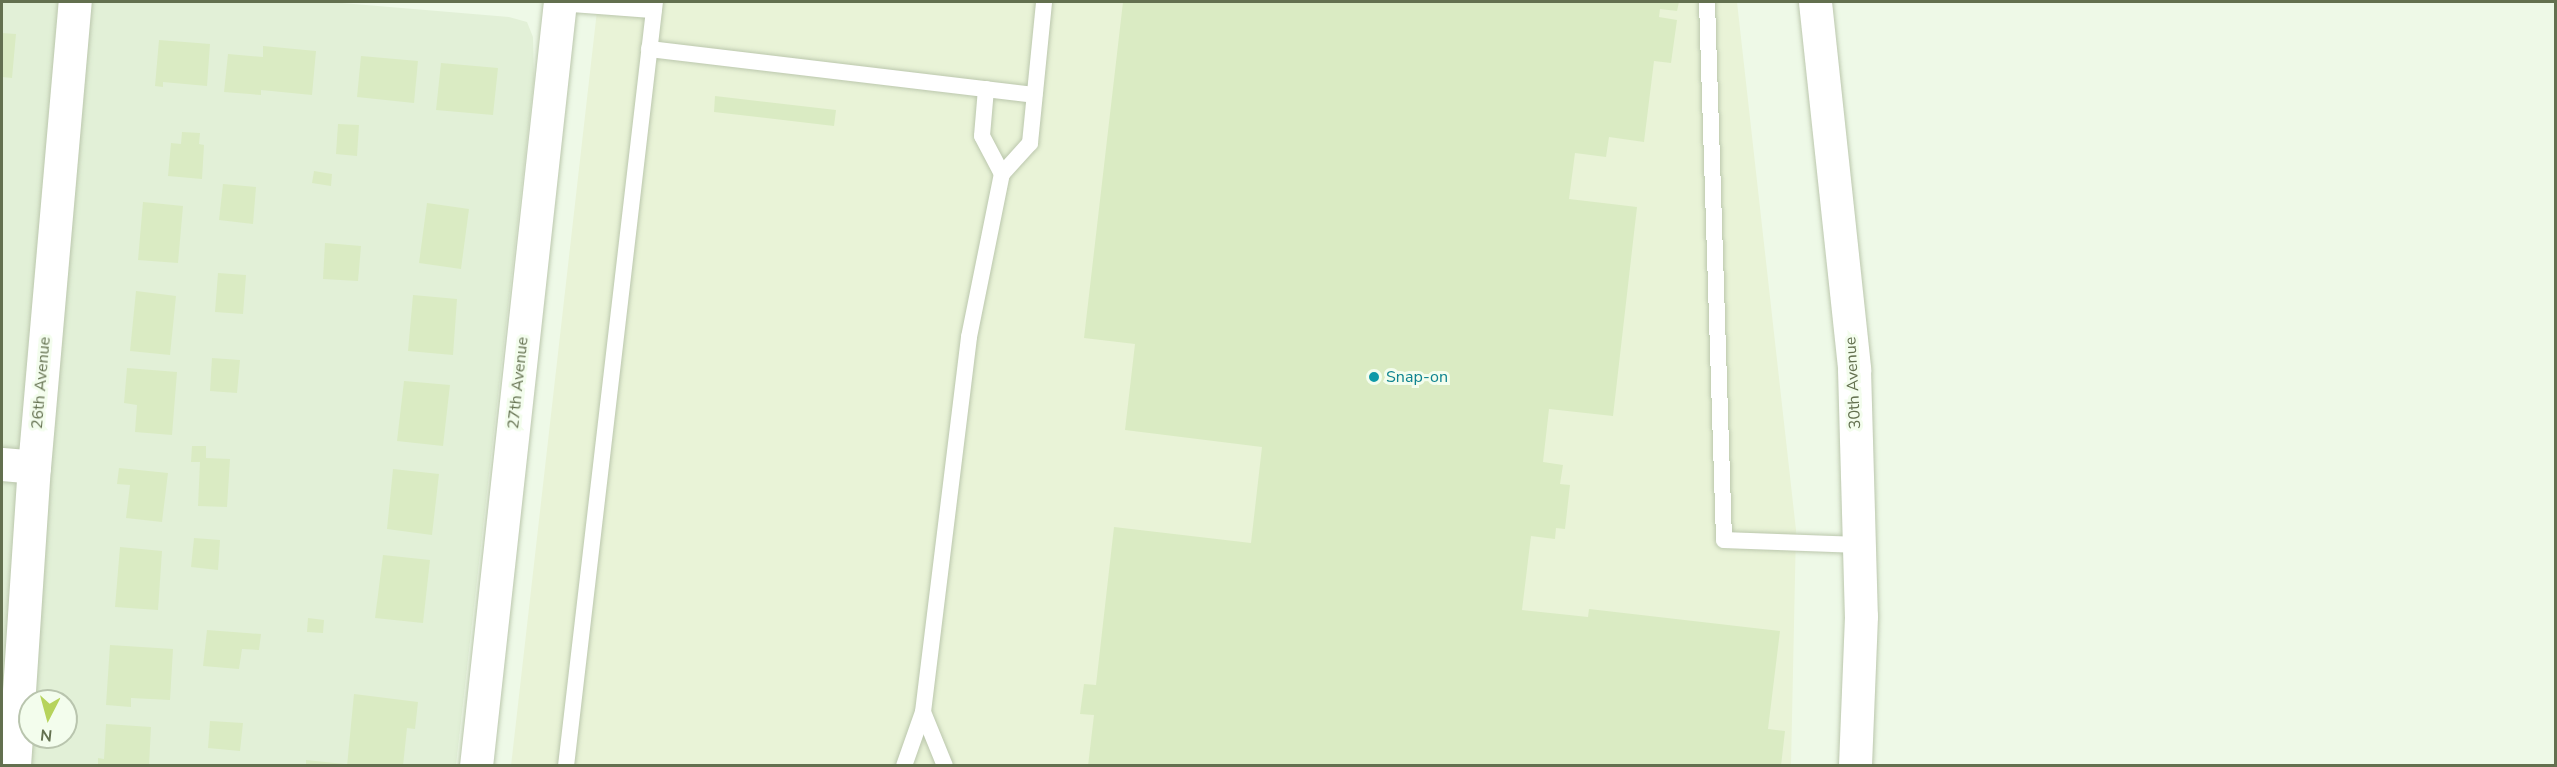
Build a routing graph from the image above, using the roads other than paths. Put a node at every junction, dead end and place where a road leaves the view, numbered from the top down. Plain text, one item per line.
1 (75, 2) edge
2 (555, 2) edge
3 (1044, 2) edge
4 (1707, 2) edge
5 (1815, 2) edge
6 (654, 6) edge
7 (649, 49) junction
8 (986, 88) junction
9 (1034, 95) junction
10 (1002, 174) junction
11 (2, 464) edge
12 (34, 467) junction
13 (1859, 545) junction
14 (923, 712) junction
15 (14, 765) edge
16 (476, 765) edge
17 (566, 765) edge
18 (904, 765) edge
19 (945, 765) edge
20 (1855, 765) edge

1 - 12 street, 26th Avenue
2 - 6 lane
2 - 16 street, 27th Avenue
3 - 9 lane
4 - 13 lane
5 - 13 street, 30th Avenue
6 - 7 lane
7 - 8 lane
7 - 17 lane
8 - 9 lane
8 - 10 lane
9 - 10 lane
10 - 14 lane
11 - 12 street
12 - 15 street, 26th Avenue
13 - 20 street, 30th Avenue
14 - 18 lane
14 - 19 lane

